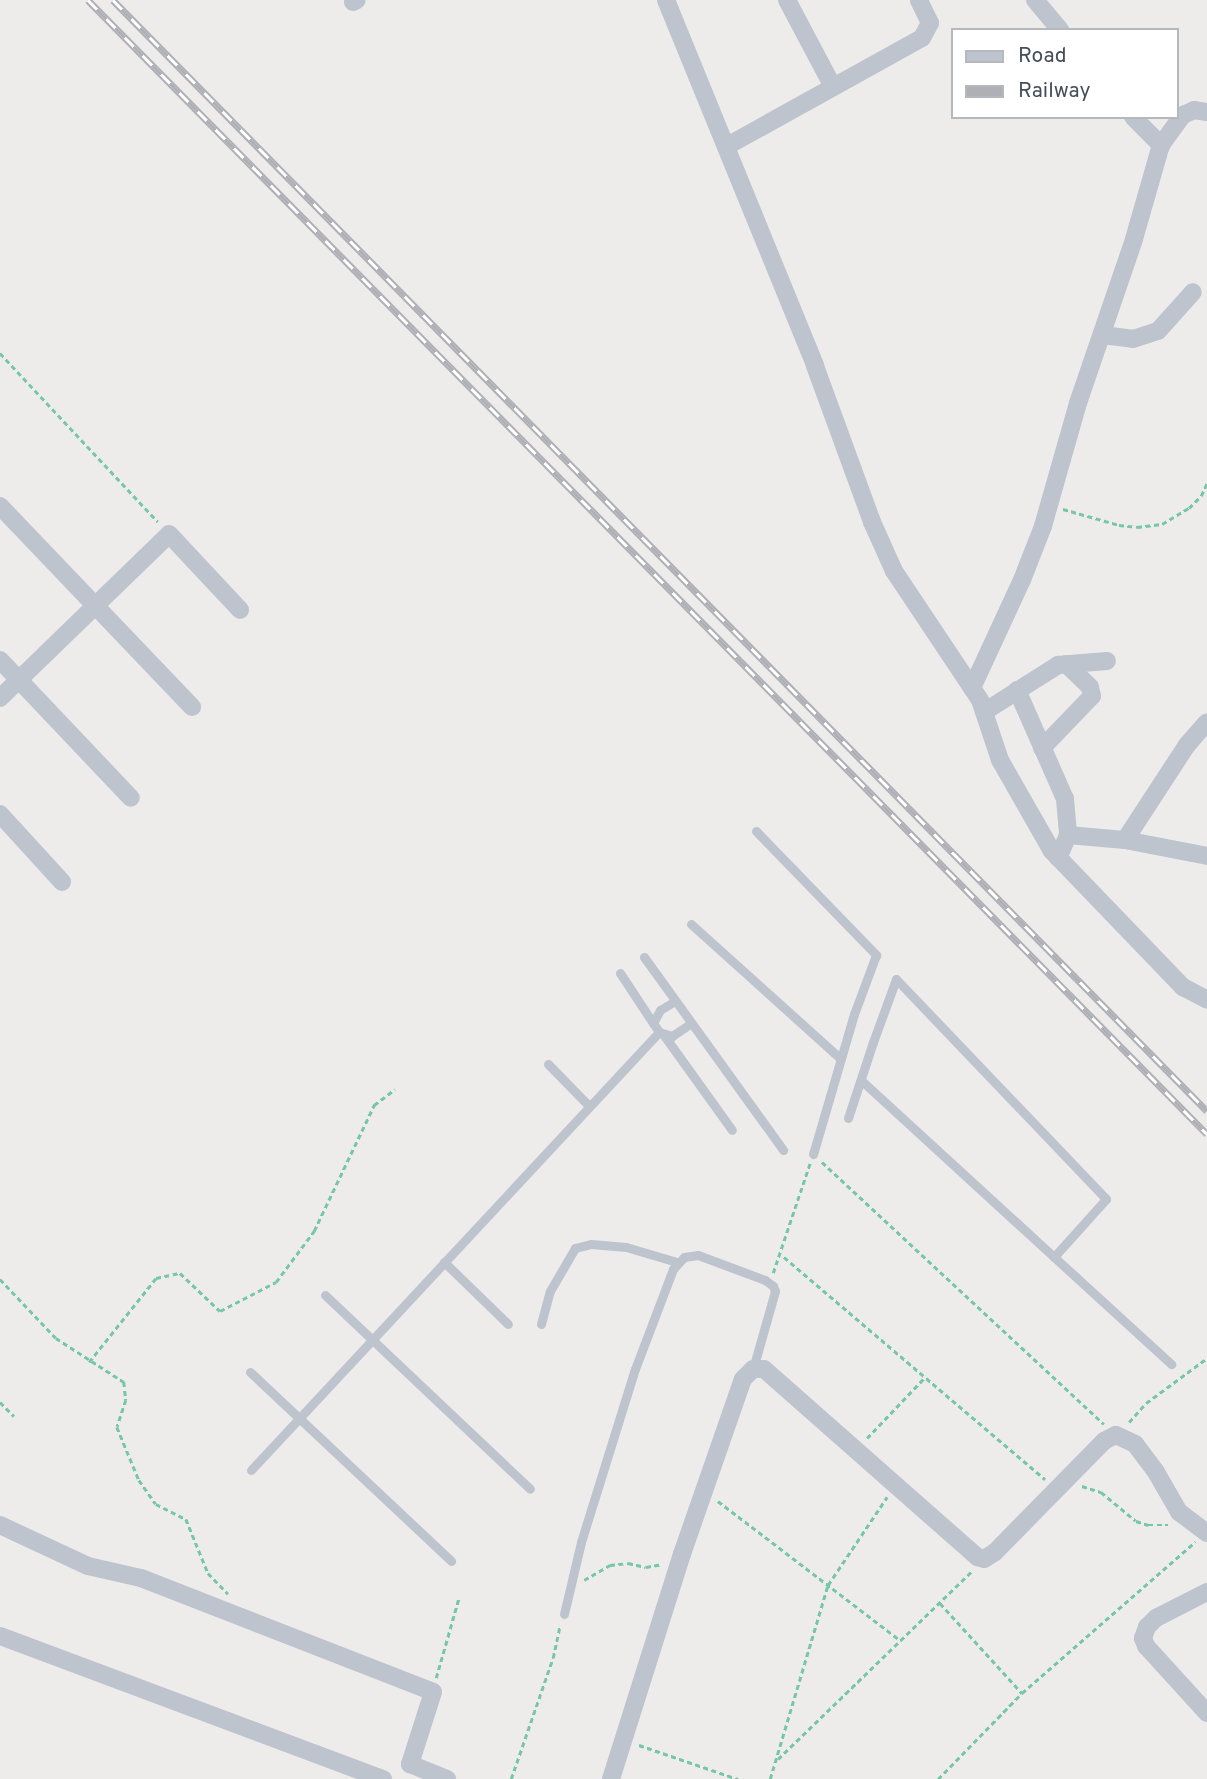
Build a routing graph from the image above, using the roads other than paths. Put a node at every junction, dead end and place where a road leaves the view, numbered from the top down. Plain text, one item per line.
1 (666, 0) edge
2 (787, 0) edge
3 (919, 0) edge
4 (1035, 0) edge
5 (1058, 28) edge
6 (834, 87) junction
7 (1207, 112) edge
8 (1135, 119) edge
9 (1161, 145) junction
10 (727, 146) junction
11 (1193, 292) dead end
12 (1102, 335) junction
13 (0, 506) edge
14 (95, 606) junction
15 (240, 610) dead end
16 (0, 660) edge
17 (1107, 661) dead end
18 (1066, 664) junction
19 (18, 680) junction
20 (972, 688) junction
21 (1017, 690) junction
22 (0, 698) edge
23 (192, 707) dead end
24 (984, 712) junction
25 (1207, 722) edge
26 (1042, 748) junction
27 (131, 799) dead end
28 (0, 814) edge
29 (756, 831) dead end
30 (1068, 835) junction
31 (1125, 840) junction
32 (1207, 856) edge
33 (1059, 858) junction
34 (62, 883) dead end
35 (691, 924) dead end
36 (644, 957) dead end
37 (620, 973) dead end
38 (1207, 1000) edge
39 (676, 1001) junction
40 (653, 1023) junction
41 (691, 1023) junction
42 (661, 1033) junction
43 (840, 1058) junction
44 (548, 1064) dead end
45 (861, 1080) junction
46 (589, 1106) junction
47 (848, 1118) dead end
48 (732, 1130) dead end
49 (783, 1150) dead end
50 (813, 1154) road end
51 (1054, 1257) junction
52 (444, 1262) junction
53 (677, 1262) junction
54 (325, 1295) dead end
55 (508, 1324) dead end
56 (541, 1324) dead end
57 (371, 1340) junction
58 (1171, 1364) dead end
59 (753, 1369) junction
60 (250, 1372) dead end
61 (298, 1419) junction
62 (251, 1470) dead end
63 (530, 1489) dead end
64 (0, 1525) edge
65 (1206, 1533) edge
66 (451, 1561) dead end
67 (1207, 1592) edge
68 (564, 1614) road end
69 (0, 1636) edge
70 (1207, 1713) edge
71 (407, 1772) edge
72 (383, 1779) edge
73 (447, 1779) edge
74 (611, 1779) edge

1 - 10 street
2 - 6 street
3 - 6 street
4 - 5 street
6 - 10 street
7 - 9 street
8 - 9 street
9 - 12 street
10 - 20 street
11 - 12 street
12 - 20 street
13 - 14 street
14 - 15 street
14 - 19 street
14 - 23 street
16 - 19 street
17 - 18 street
18 - 21 street
18 - 26 street
19 - 22 street
19 - 27 street
20 - 24 street
21 - 24 street
21 - 26 street
24 - 33 street
25 - 31 street
26 - 30 street
28 - 34 street
29 - 43 lane
30 - 31 street
30 - 33 street
31 - 32 street
33 - 38 street
35 - 43 lane
36 - 39 lane
37 - 40 lane
39 - 40 lane
39 - 41 lane
40 - 42 lane
41 - 42 lane
41 - 49 lane
42 - 46 lane
42 - 48 lane
43 - 50 lane
44 - 46 lane
45 - 47 lane
45 - 51 lane
45 - 51 lane
46 - 52 lane
51 - 58 lane
52 - 55 lane
52 - 57 lane
53 - 56 lane
53 - 59 lane
53 - 68 lane
54 - 57 lane
57 - 61 lane
57 - 63 lane
59 - 65 street
59 - 74 street
60 - 61 lane
61 - 62 lane
61 - 66 lane
64 - 71 street
67 - 70 street
69 - 72 street
71 - 73 street

